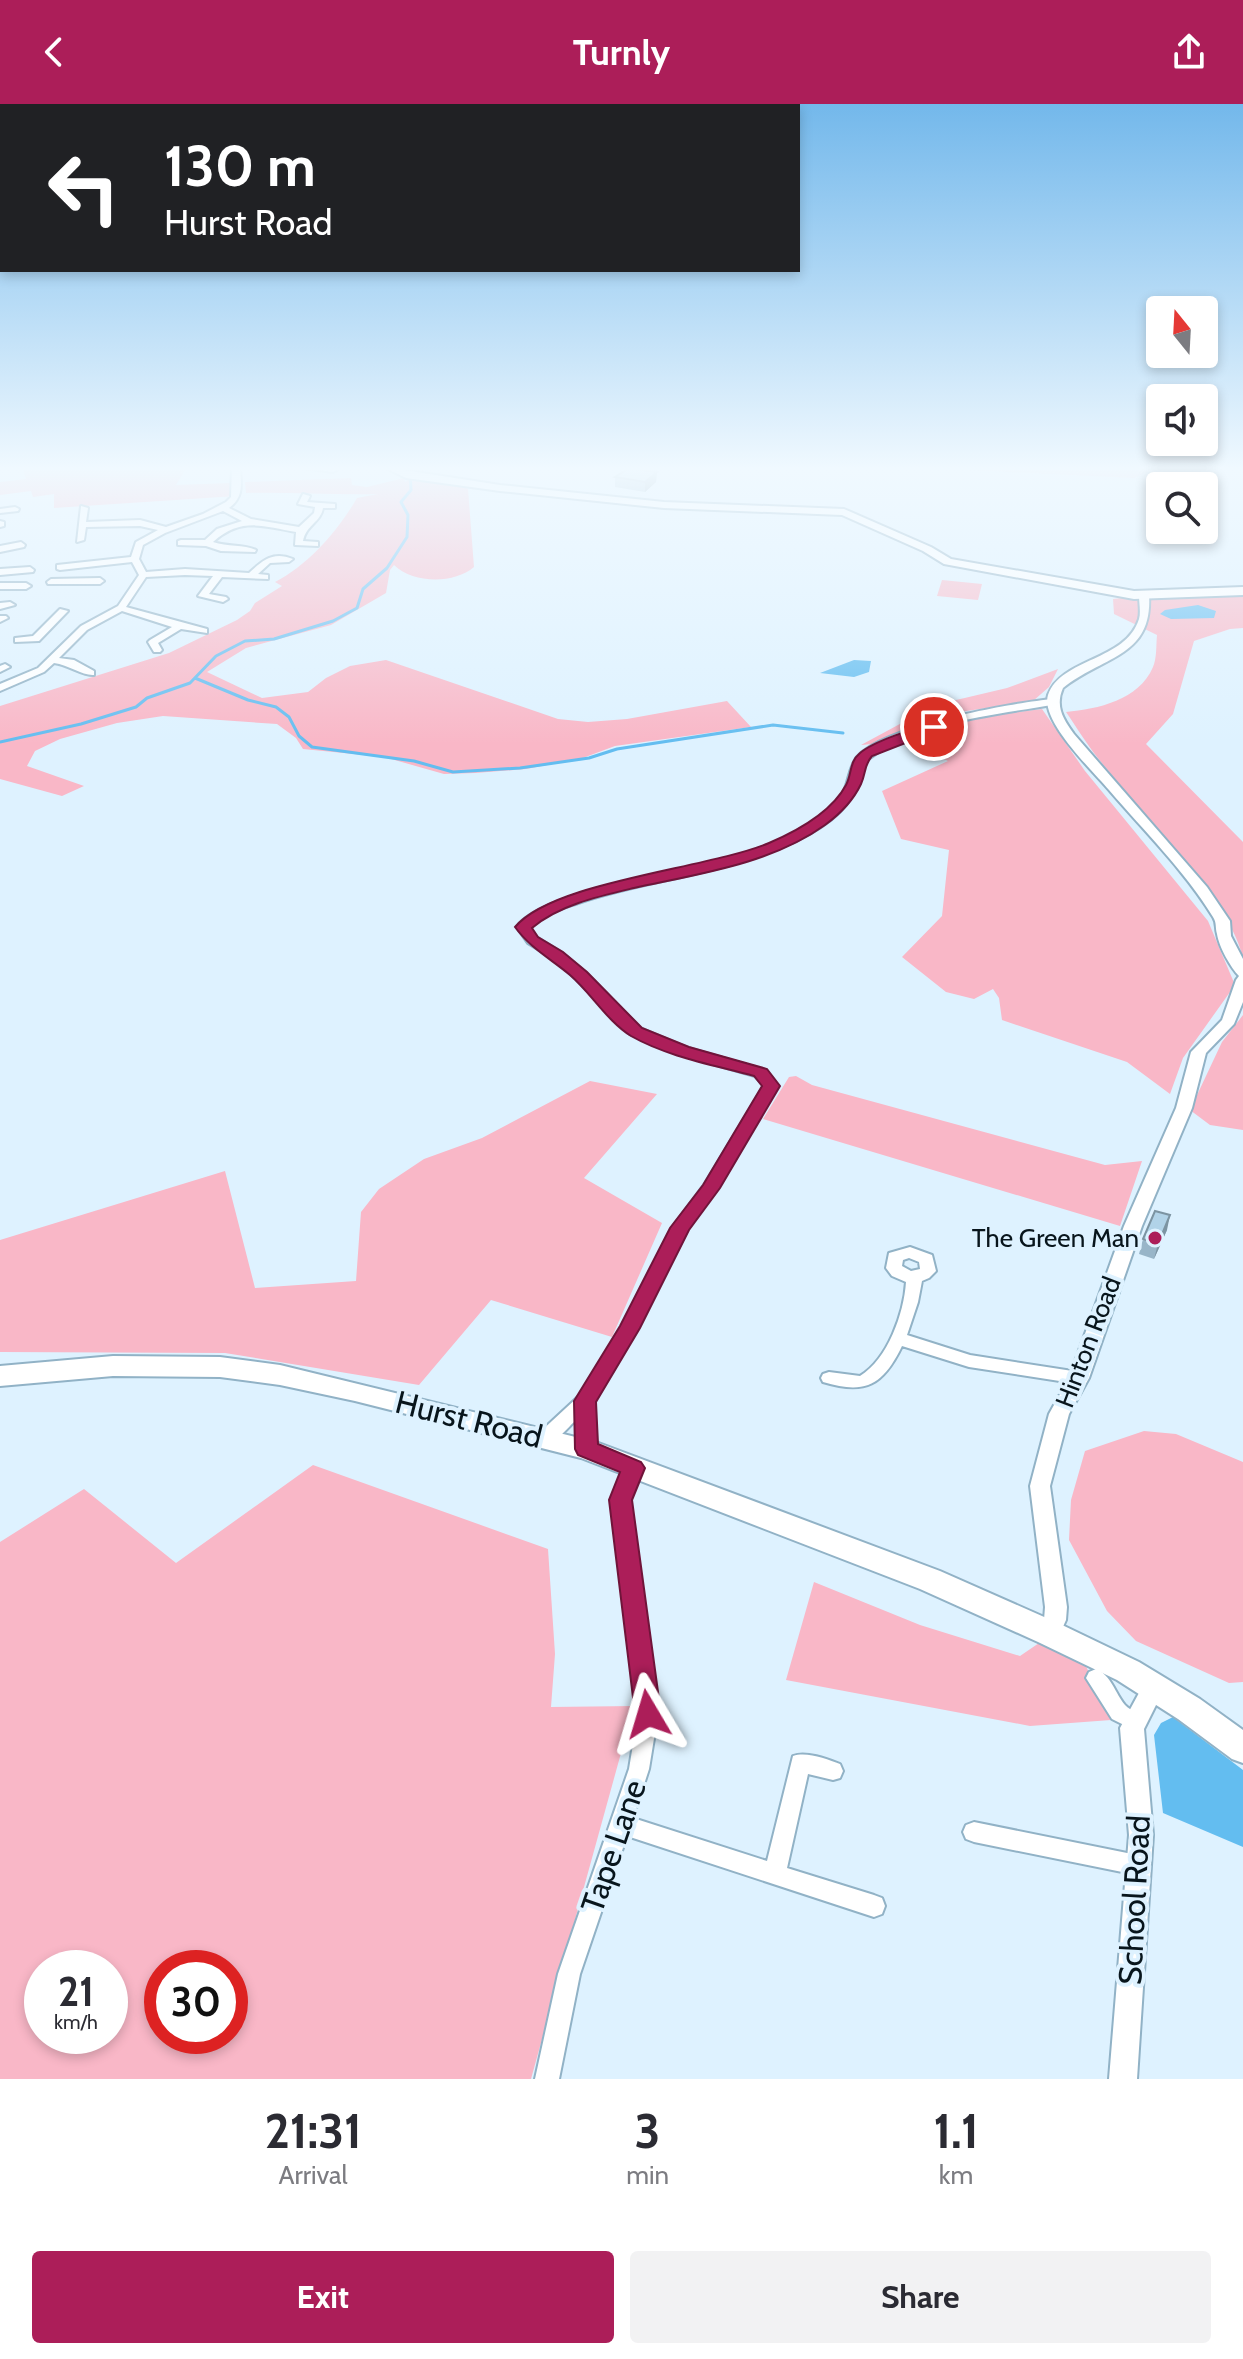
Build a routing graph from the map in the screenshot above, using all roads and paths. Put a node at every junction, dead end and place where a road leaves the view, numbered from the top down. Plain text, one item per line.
1 (133, 559) edge
2 (135, 559) edge
3 (266, 559) edge
4 (943, 559) edge
5 (77, 565) junction
6 (60, 567) dead end
7 (30, 570) dead end
8 (0, 572) edge
9 (220, 574) junction
10 (143, 575) junction
11 (251, 576) junction
12 (265, 577) dead end
13 (100, 581) dead end
14 (51, 582) dead end
15 (78, 583) junction
16 (0, 586) edge
17 (26, 586) dead end
18 (1243, 591) edge
19 (1144, 595) junction
20 (221, 601) dead end
21 (121, 608) junction
22 (63, 611) dead end
23 (180, 626) junction
24 (49, 627) junction
25 (61, 627) dead end
26 (204, 631) dead end
27 (18, 640) dead end
28 (151, 644) dead end
29 (54, 660) junction
30 (2, 671) edge
31 (91, 673) dead end
32 (12, 684) junction
33 (0, 688) edge
34 (1053, 702) junction
35 (1243, 973) edge
36 (1243, 980) edge
37 (914, 1277) dead end
38 (897, 1338) junction
39 (0, 1376) edge
40 (829, 1378) dead end
41 (1079, 1378) junction
42 (585, 1401) junction
43 (545, 1438) junction
44 (586, 1449) junction
45 (633, 1468) junction
46 (1049, 1633) junction
47 (1096, 1678) dead end
48 (1154, 1687) junction
49 (1134, 1721) junction
50 (1243, 1749) edge
51 (833, 1771) dead end
52 (621, 1824) junction
53 (974, 1832) dead end
54 (1137, 1865) junction
55 (775, 1874) junction
56 (874, 1906) dead end
57 (547, 2079) edge
58 (1123, 2079) edge

1 - 5 street
2 - 10 street
3 - 11 street
4 - 19 main road
5 - 6 street
5 - 15 street
7 - 8 street
9 - 10 street
9 - 11 street
9 - 20 street
10 - 21 street
11 - 12 street
13 - 15 street
14 - 15 street
16 - 17 street
18 - 19 main road
19 - 34 street
21 - 23 street
21 - 29 street
22 - 24 street
23 - 26 street
23 - 28 street
24 - 25 street
24 - 27 street
29 - 31 street
29 - 32 street
30 - 32 street
32 - 33 street
34 - 35 street
34 - 42 street
36 - 41 street, Hinton Road
37 - 38 street
38 - 40 street
38 - 41 street
39 - 43 main road, Hurst Road
41 - 46 street, Hinton Road
42 - 43 street
42 - 44 street
43 - 44 main road, Hurst Road
44 - 45 main road, Hurst Road
45 - 46 main road, Hurst Road
45 - 52 street, Tape Lane
46 - 48 main road, Hurst Road
47 - 49 street
48 - 49 street
48 - 50 main road, Hurst Road
49 - 54 street, School Road
51 - 55 street
52 - 55 street
52 - 57 street, Tape Lane
53 - 54 street
54 - 58 street, School Road
55 - 56 street

